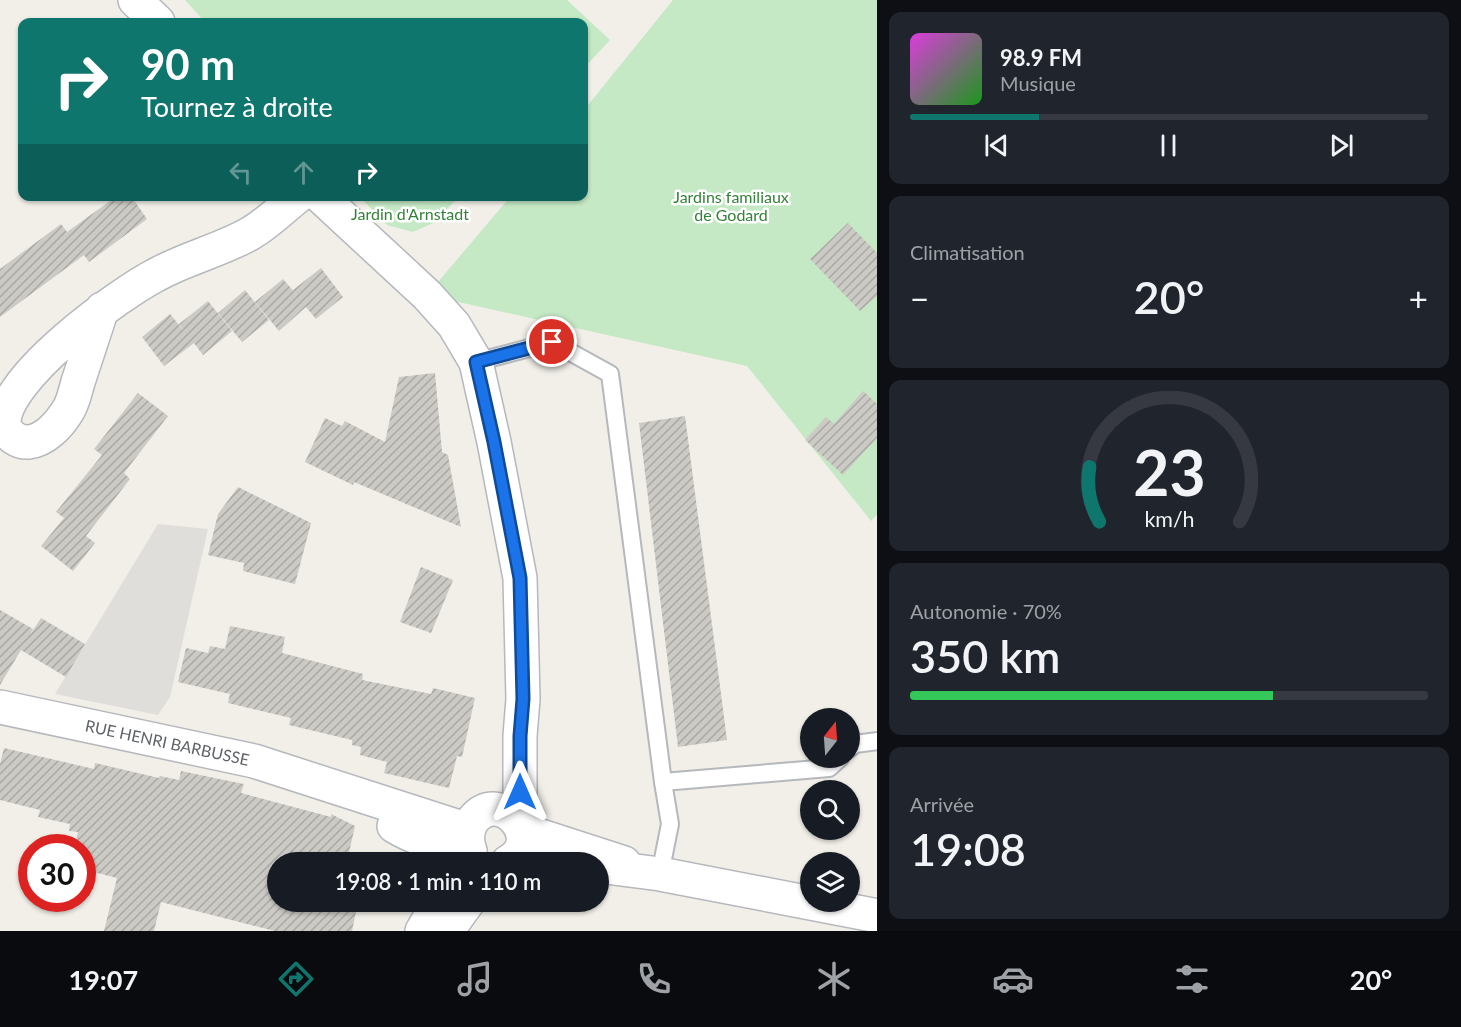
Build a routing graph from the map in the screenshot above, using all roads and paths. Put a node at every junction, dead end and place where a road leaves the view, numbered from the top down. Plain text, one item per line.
1 (135, 0) edge
2 (154, 18) edge
3 (292, 201) edge
4 (325, 201) edge
5 (102, 309) dead end
6 (476, 362) junction
7 (0, 707) edge
8 (520, 736) junction
9 (877, 741) edge
10 (860, 743) edge
11 (829, 768) edge
12 (663, 782) junction
13 (331, 786) junction
14 (475, 843) edge
15 (517, 843) edge
16 (411, 848) edge
17 (543, 852) edge
18 (609, 867) edge
19 (660, 874) junction
20 (422, 912) edge
21 (433, 912) edge
22 (461, 912) edge
23 (877, 916) edge
24 (422, 931) edge
25 (447, 931) edge

1 - 2 street
3 - 5 street
4 - 6 street
6 - 8 street
6 - 12 lane
7 - 13 street, RUE HENRI BARBUSSE
8 - 14 street
8 - 15 street
9 - 10 lane
11 - 12 lane
12 - 19 lane
13 - 14 street, RUE HENRI BARBUSSE
13 - 16 street, RUE HENRI BARBUSSE
14 - 15 street
14 - 16 street, RUE HENRI BARBUSSE
15 - 17 street
15 - 19 street
18 - 19 street
19 - 23 street
20 - 24 street
21 - 24 street
22 - 25 street

